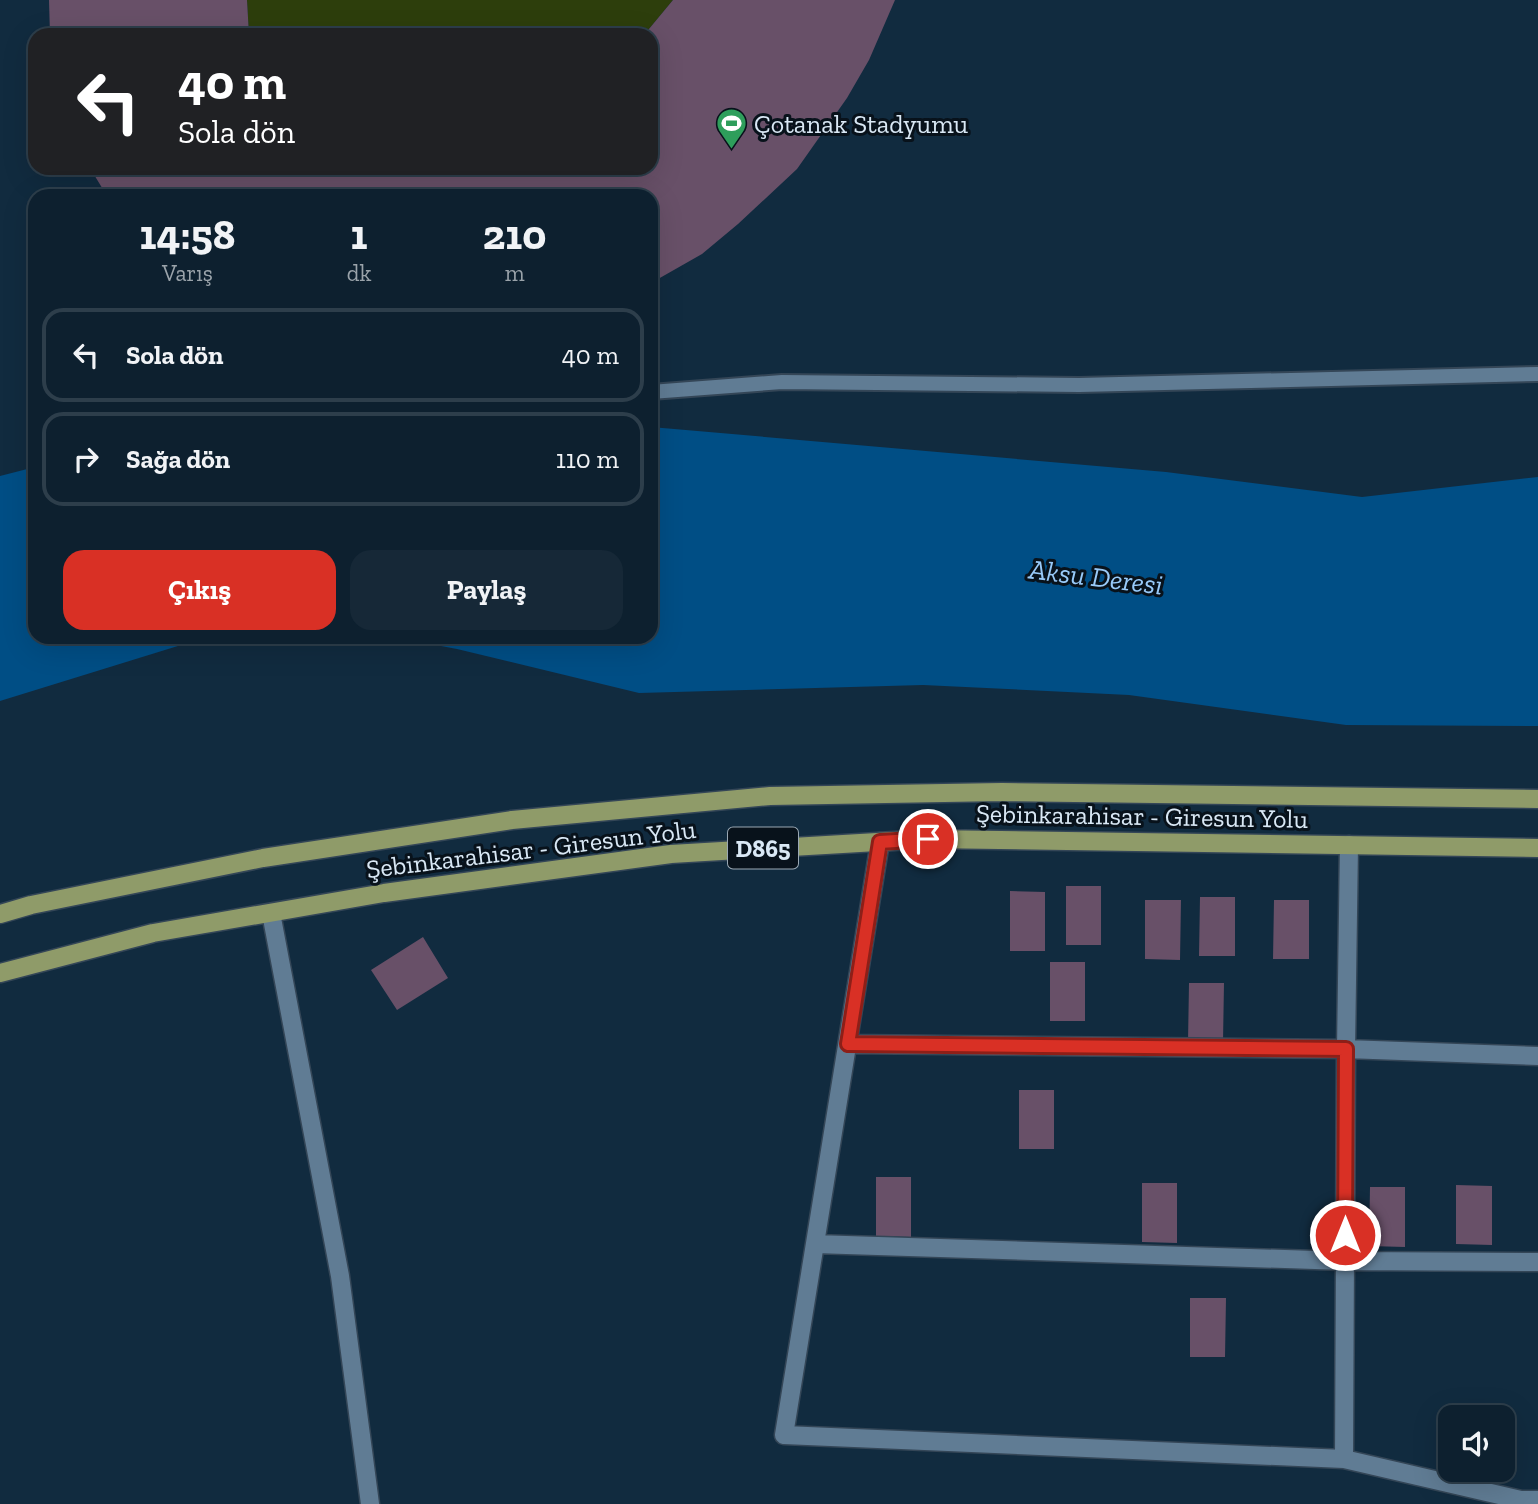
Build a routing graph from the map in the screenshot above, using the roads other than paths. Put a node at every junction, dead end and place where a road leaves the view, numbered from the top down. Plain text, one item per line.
1 (1538, 373) edge
2 (658, 391) edge
3 (1538, 799) edge
4 (880, 842) junction
5 (1349, 845) junction
6 (1538, 848) edge
7 (271, 913) junction
8 (0, 914) edge
9 (0, 973) edge
10 (848, 1044) junction
11 (1346, 1049) junction
12 (1538, 1056) edge
13 (815, 1244) junction
14 (1345, 1261) junction
15 (1538, 1262) edge
16 (1344, 1459) junction
17 (1538, 1500) edge
18 (370, 1504) edge

1 - 2 lane
3 - 8 main road, Şebinkarahisar - Giresun Yolu / D865
4 - 5 main road, Şebinkarahisar - Giresun Yolu / D865
4 - 7 main road, Şebinkarahisar - Giresun Yolu / D865
4 - 10 street
5 - 6 main road, Şebinkarahisar - Giresun Yolu / D865
5 - 11 street
7 - 9 main road, Şebinkarahisar - Giresun Yolu / D865
7 - 18 street
10 - 11 street
10 - 13 street
11 - 12 street
11 - 14 street
13 - 14 street
13 - 16 street
14 - 15 street
14 - 16 street
16 - 17 street

